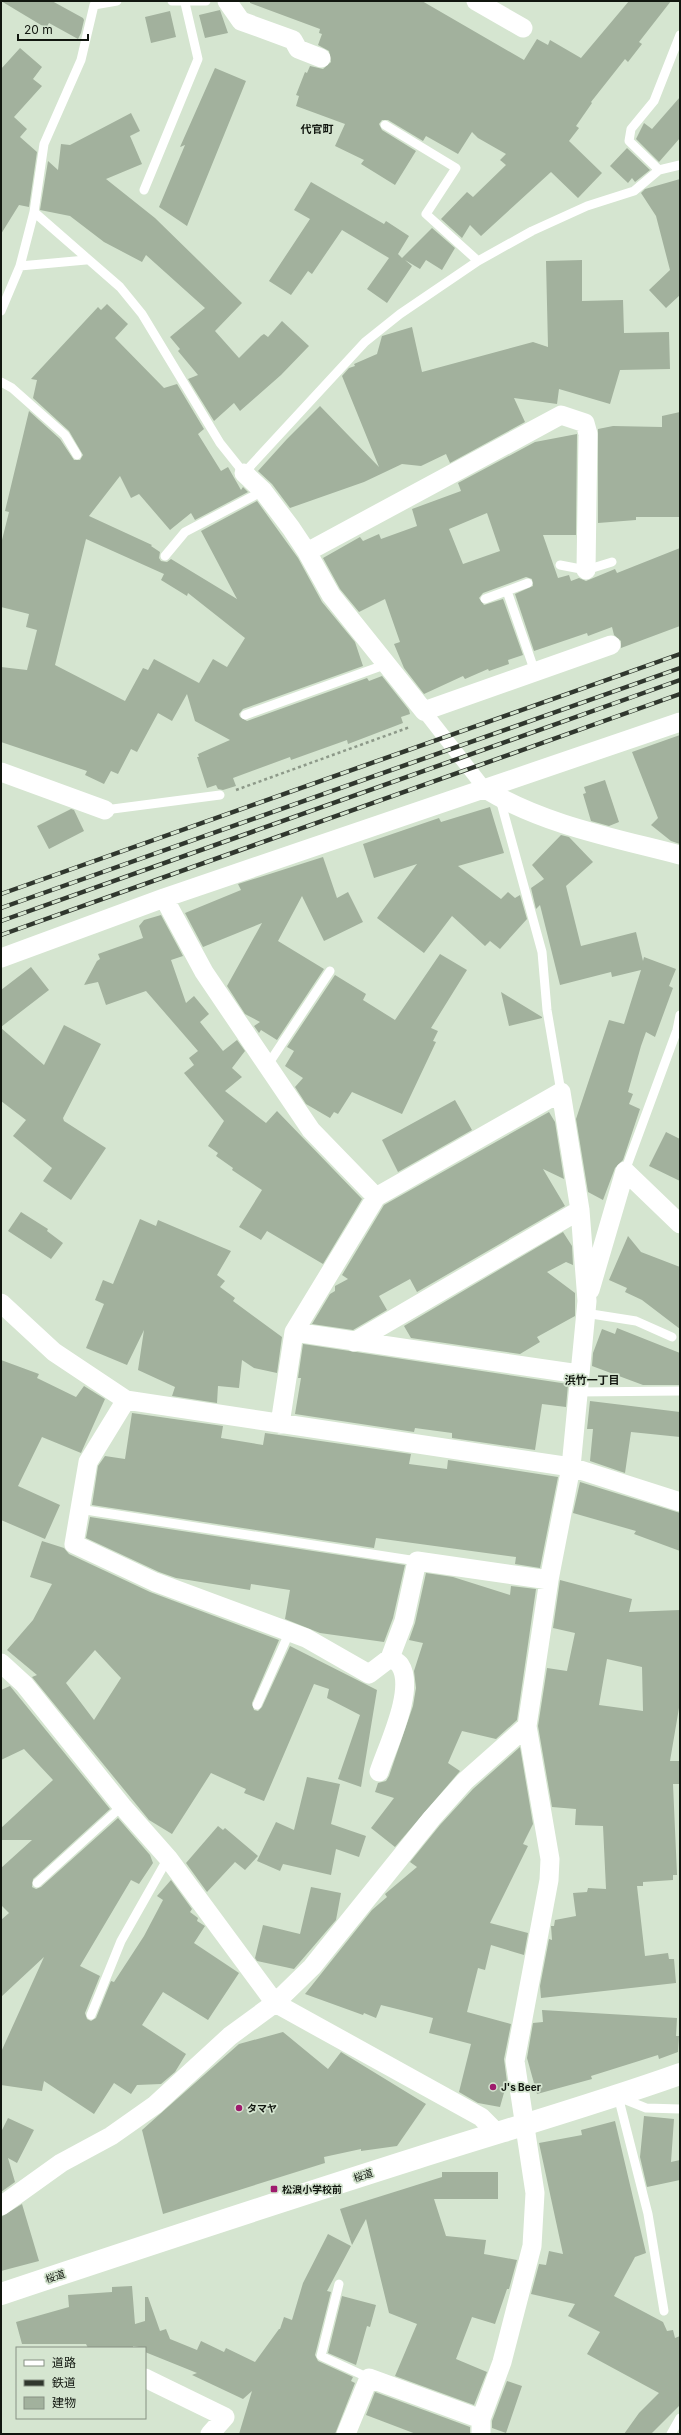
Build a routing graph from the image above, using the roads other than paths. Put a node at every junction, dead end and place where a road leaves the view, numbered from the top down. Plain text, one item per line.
1 (117, 1) edge
2 (172, 1) edge
3 (206, 1) edge
4 (227, 1) edge
5 (476, 1) edge
6 (186, 2) junction
7 (94, 3) edge
8 (523, 28) dead end
9 (680, 35) edge
10 (321, 58) dead end
11 (385, 125) dead end
12 (680, 165) edge
13 (659, 170) junction
14 (144, 190) dead end
15 (34, 212) junction
16 (86, 260) junction
17 (478, 262) junction
18 (20, 266) junction
19 (1, 311) edge
20 (1, 382) edge
21 (77, 455) dead end
22 (244, 473) junction
23 (263, 491) junction
24 (307, 552) junction
25 (165, 556) dead end
26 (612, 562) dead end
27 (560, 565) dead end
28 (586, 570) junction
29 (528, 583) dead end
30 (507, 591) junction
31 (485, 599) dead end
32 (611, 646) dead end
33 (387, 664) junction
34 (535, 672) junction
35 (245, 715) dead end
36 (428, 715) junction
37 (680, 722) edge
38 (1, 772) edge
39 (493, 794) junction
40 (220, 795) road end
41 (105, 810) joint
42 (680, 855) edge
43 (164, 898) junction
44 (1, 958) edge
45 (330, 971) dead end
46 (680, 1015) edge
47 (267, 1066) junction
48 (561, 1092) junction
49 (625, 1171) junction
50 (376, 1197) junction
51 (580, 1210) junction
52 (680, 1224) edge
53 (1, 1303) edge
54 (586, 1307) junction
55 (294, 1332) junction
56 (672, 1337) dead end
57 (354, 1342) junction
58 (578, 1383) junction
59 (680, 1391) edge
60 (126, 1400) junction
61 (280, 1424) junction
62 (571, 1467) junction
63 (680, 1502) edge
64 (79, 1509) junction
65 (417, 1561) junction
66 (549, 1580) junction
67 (290, 1631) junction
68 (390, 1658) junction
69 (1, 1663) edge
70 (257, 1705) dead end
71 (527, 1726) junction
72 (379, 1772) dead end
73 (122, 1806) junction
74 (168, 1858) junction
75 (37, 1883) dead end
76 (275, 2003) junction
77 (91, 2015) dead end
78 (680, 2074) edge
79 (618, 2096) junction
80 (680, 2109) edge
81 (526, 2123) junction
82 (497, 2133) junction
83 (1, 2206) edge
84 (339, 2284) dead end
85 (1, 2294) edge
86 (664, 2311) dead end
87 (146, 2378) edge
88 (369, 2378) junction
89 (680, 2418) edge
90 (481, 2427) edge
91 (210, 2434) edge
92 (346, 2434) edge
93 (671, 2434) edge

1 - 7 lane
2 - 6 lane
3 - 6 lane
4 - 10 street
5 - 8 street
6 - 14 lane
7 - 15 lane
9 - 13 lane
11 - 17 lane
12 - 13 lane
13 - 17 lane
15 - 16 lane
15 - 18 lane
16 - 18 lane
16 - 22 lane
17 - 22 lane
18 - 19 lane
20 - 21 lane
22 - 23 street
23 - 24 street
23 - 25 lane
24 - 28 street
24 - 33 street
26 - 28 lane
27 - 28 lane
29 - 30 lane
30 - 31 lane
30 - 34 lane
32 - 34 street
33 - 35 lane
33 - 36 street
34 - 36 street
36 - 39 street
37 - 39 street
38 - 41 street
39 - 42 street
39 - 43 street
39 - 48 lane
40 - 41 lane
43 - 44 street
43 - 47 street
45 - 47 lane
46 - 49 lane
47 - 50 street
48 - 50 street
48 - 51 street
49 - 52 street
49 - 54 street
50 - 55 street
51 - 54 street
51 - 57 street
53 - 60 street
54 - 56 lane
54 - 58 street
55 - 57 street
55 - 61 street
57 - 58 street
58 - 59 lane
58 - 62 street
60 - 61 street
60 - 64 street
61 - 62 street
62 - 63 street
62 - 66 street
64 - 65 lane
64 - 67 street
65 - 66 street
65 - 68 street
66 - 71 street
67 - 68 street
67 - 70 lane
68 - 72 street
69 - 73 street
71 - 76 street
71 - 81 street
73 - 74 street
73 - 75 lane
74 - 76 street
74 - 77 lane
76 - 82 street
76 - 83 street
78 - 79 street, 桜道
79 - 80 lane
79 - 81 street, 桜道
79 - 86 lane
81 - 82 street, 桜道
81 - 90 street
82 - 85 street, 桜道
84 - 88 lane
87 - 91 street
88 - 90 street
88 - 92 street
89 - 93 lane

